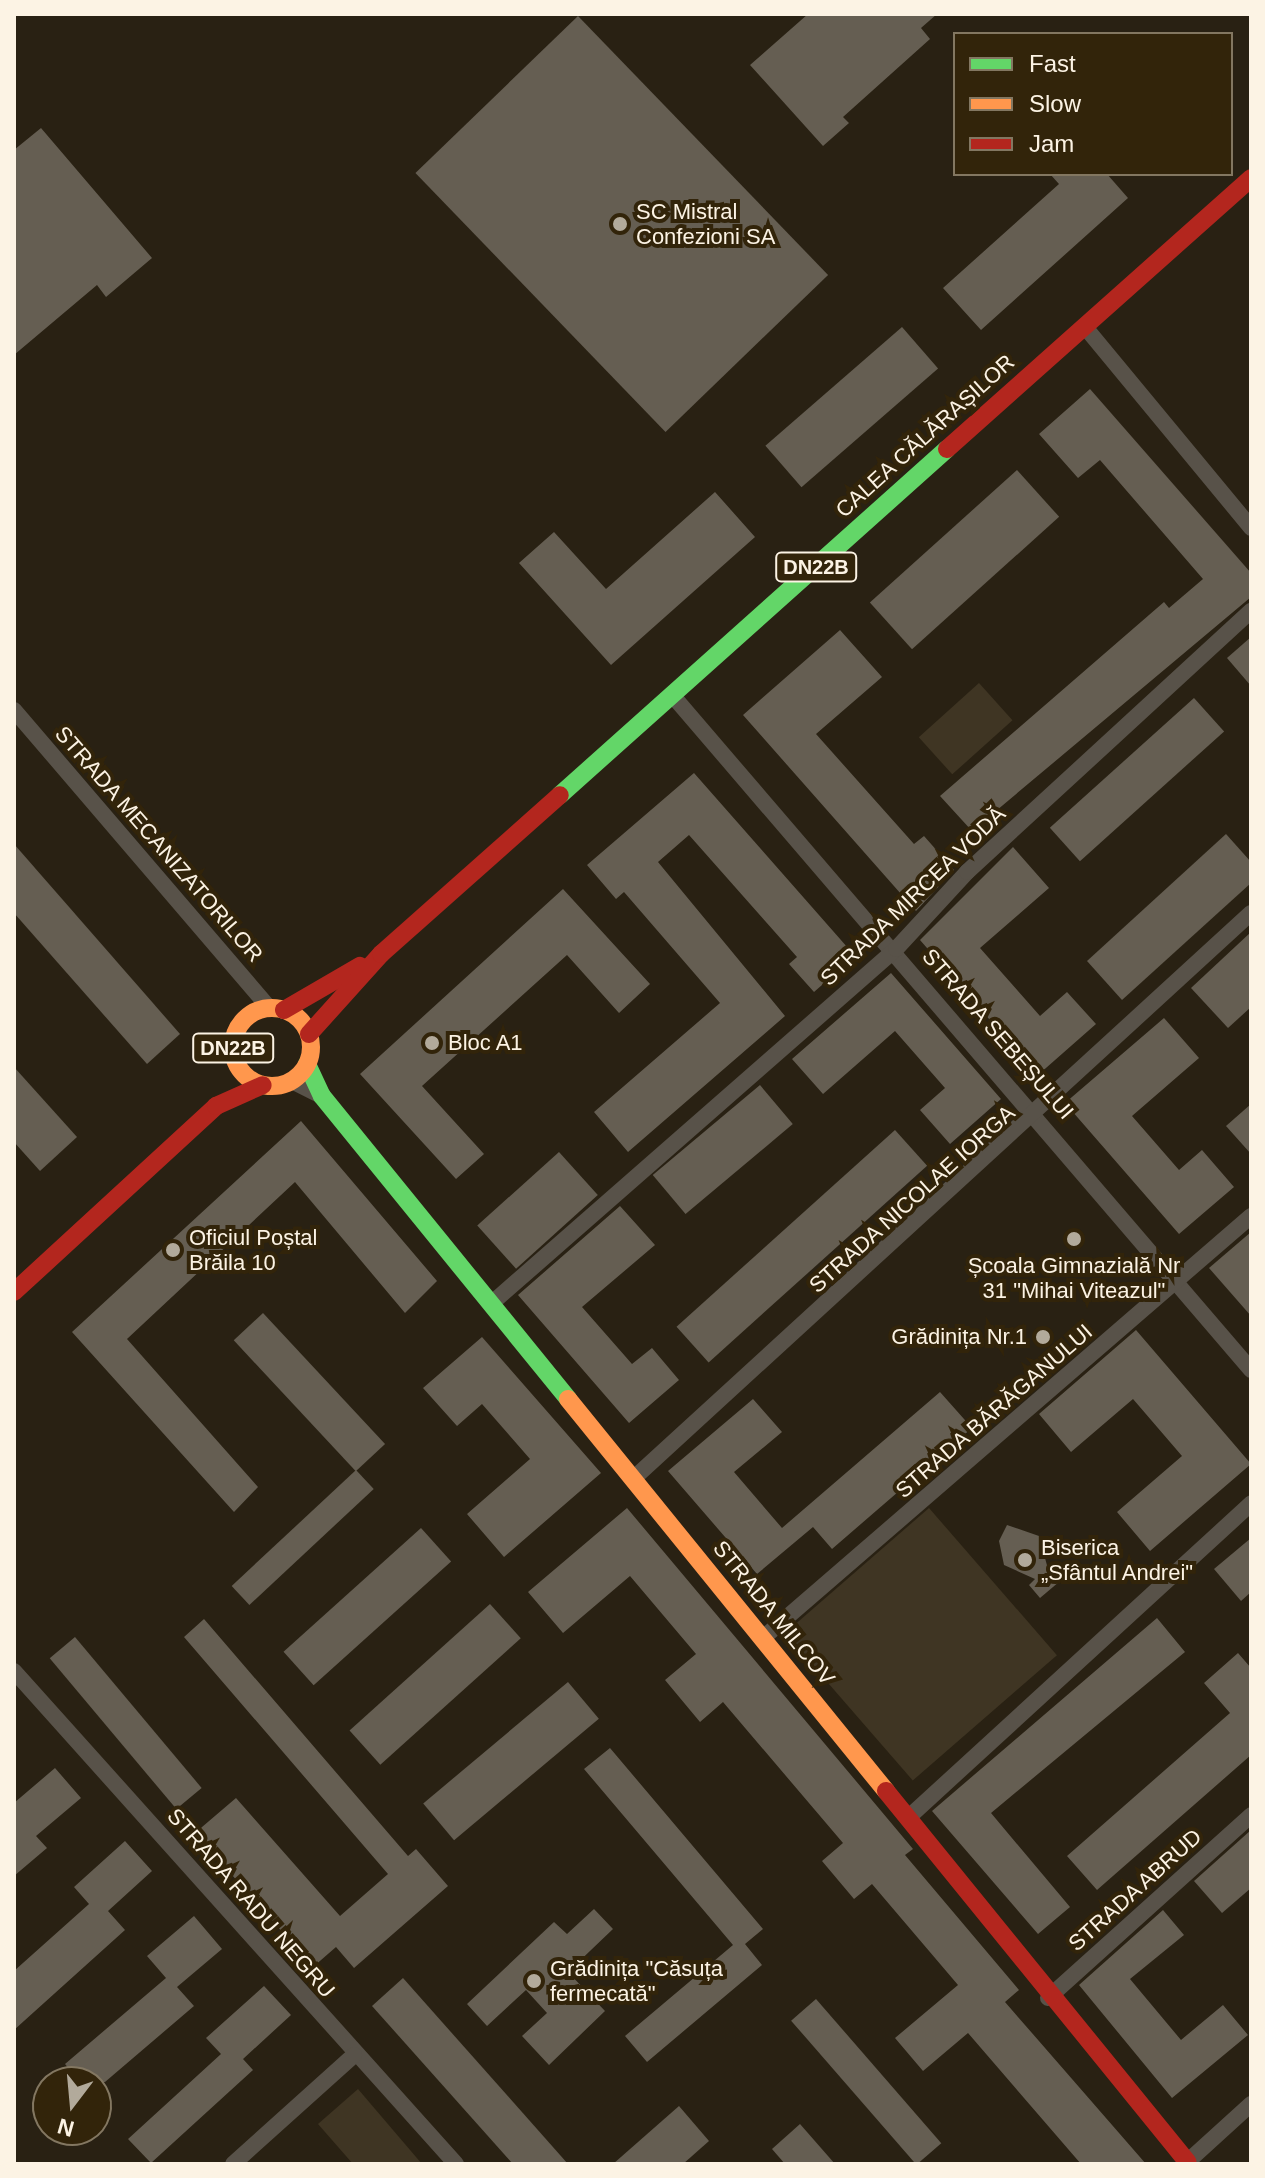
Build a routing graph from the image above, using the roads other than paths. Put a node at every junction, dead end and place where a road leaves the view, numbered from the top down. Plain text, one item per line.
1 (1251, 178) edge
2 (1085, 327) junction
3 (1251, 528) edge
4 (1251, 611) edge
5 (673, 696) junction
6 (14, 710) edge
7 (1251, 913) edge
8 (896, 949) junction
9 (381, 954) junction
10 (276, 1009) junction
11 (309, 1034) junction
12 (233, 1055) junction
13 (307, 1064) junction
14 (292, 1081) junction
15 (263, 1085) junction
16 (322, 1096) junction
17 (216, 1106) junction
18 (1038, 1115) junction
19 (1251, 1216) edge
20 (1178, 1282) junction
21 (14, 1292) edge
22 (492, 1303) junction
23 (1251, 1370) edge
24 (633, 1479) junction
25 (1251, 1503) edge
26 (763, 1638) junction
27 (14, 1671) edge
28 (1251, 1815) edge
29 (910, 1816) junction
30 (1048, 1998) junction
31 (354, 2055) junction
32 (1251, 2104) edge
33 (1186, 2163) edge
34 (233, 2164) edge
35 (456, 2164) edge

1 - 2 main road, CALEA CĂLĂRAȘILOR / DN22B
2 - 3 street
2 - 5 main road, CALEA CĂLĂRAȘILOR / DN22B
4 - 8 street, STRADA MIRCEA VODĂ
5 - 8 street, STRADA SEBEȘULUI
5 - 9 main road, CALEA CĂLĂRAȘILOR / DN22B
6 - 10 street, STRADA MECANIZATORILOR
7 - 18 street, STRADA NICOLAE IORGA
8 - 18 street, STRADA SEBEȘULUI
8 - 22 street, STRADA MIRCEA VODĂ
9 - 10 main road, CALEA CĂLĂRAȘILOR / DN22B
9 - 11 main road, CALEA CĂLĂRAȘILOR / DN22B
10 - 11 main road, DN22B
10 - 12 main road, DN22B
11 - 13 main road, DN22B
12 - 15 main road, DN22B
12 - 17 main road, DN22B
13 - 14 main road, DN22B
13 - 16 main road, STRADA MILCOV
14 - 15 main road, DN22B
14 - 16 street, STRADA MILCOV
15 - 17 main road, DN22B
16 - 22 main road, STRADA MILCOV
17 - 21 main road, DN22B
18 - 20 street, STRADA SEBEȘULUI
18 - 24 street, STRADA NICOLAE IORGA
19 - 20 street, STRADA BĂRĂGANULUI
20 - 23 street, STRADA SEBEȘULUI
20 - 26 street, STRADA BĂRĂGANULUI
22 - 24 main road, STRADA MILCOV
24 - 26 main road, STRADA MILCOV
25 - 29 street
26 - 29 main road, STRADA MILCOV
27 - 31 street, STRADA RADU NEGRU
28 - 30 street, STRADA ABRUD
29 - 30 main road, STRADA MILCOV
30 - 33 main road, STRADA MILCOV
31 - 34 street
31 - 35 street, STRADA RADU NEGRU
32 - 33 street

